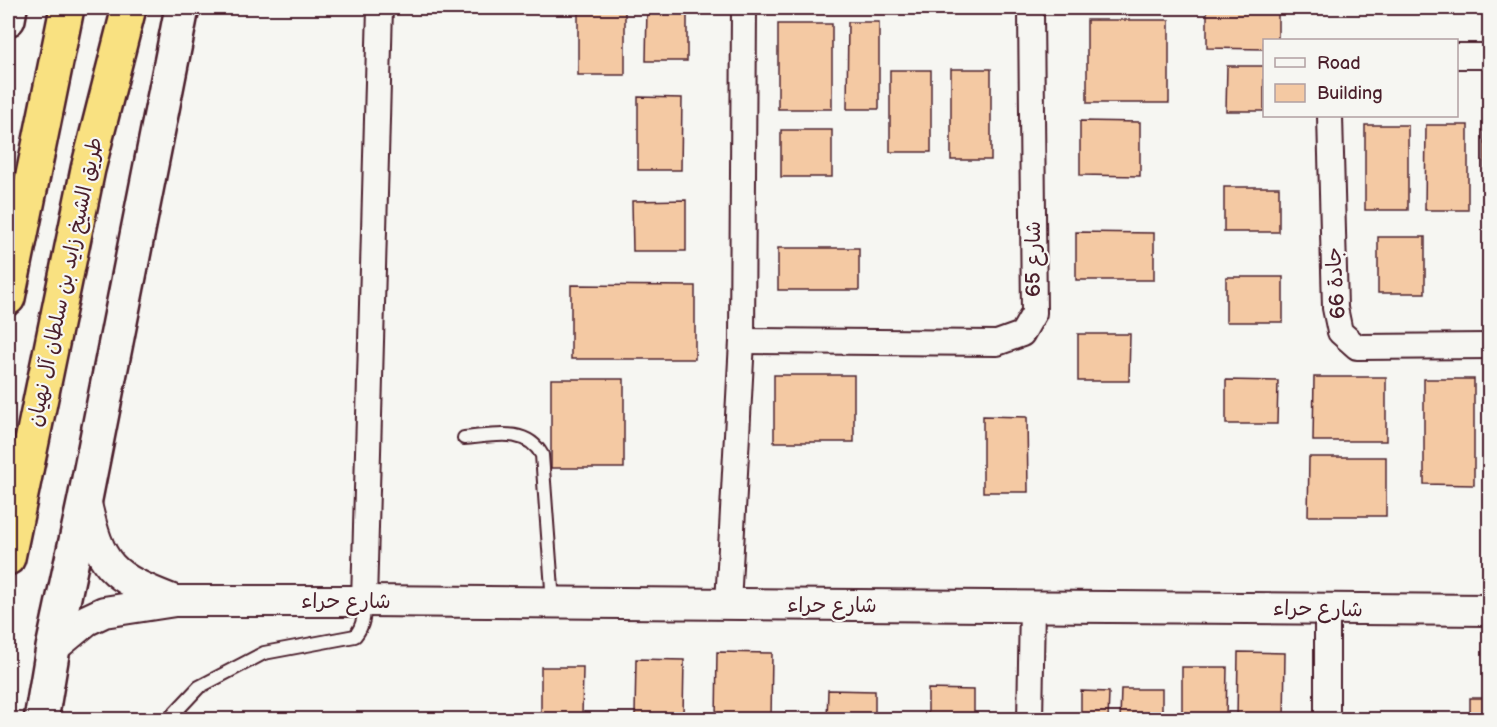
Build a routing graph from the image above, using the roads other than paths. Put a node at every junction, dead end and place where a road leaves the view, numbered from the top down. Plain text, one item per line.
1 (10, 8) edge
2 (68, 8) edge
3 (129, 8) edge
4 (182, 8) edge
5 (381, 8) edge
6 (744, 8) edge
7 (1028, 8) edge
8 (8, 19) edge
9 (1458, 56) edge
10 (1490, 56) edge
11 (1330, 117) edge
12 (8, 298) edge
13 (742, 341) junction
14 (1490, 346) edge
15 (464, 438) dead end
16 (85, 499) junction
17 (8, 558) edge
18 (175, 601) junction
19 (364, 601) junction
20 (553, 602) junction
21 (728, 604) junction
22 (1032, 606) junction
23 (1327, 609) junction
24 (1490, 610) edge
25 (52, 648) junction
26 (41, 720) edge
27 (168, 720) edge
28 (1030, 720) edge
29 (1328, 720) edge

1 - 8 main road
2 - 12 highway
3 - 17 highway, طريق الشيخ زايد بن سلطان آل نهيان
4 - 16 main road
5 - 19 street
6 - 13 street
7 - 13 street, شارع 65
9 - 10 street
11 - 14 street, جادة 66
13 - 21 street
15 - 20 lane
16 - 18 street, شارع حراء
16 - 25 main road
18 - 19 street, شارع حراء
18 - 25 street, شارع حراء
19 - 20 street, شارع حراء
19 - 27 lane
20 - 21 street, شارع حراء
21 - 22 street, شارع حراء
22 - 23 street, شارع حراء
22 - 28 street
23 - 24 street, شارع حراء
23 - 29 street
25 - 26 main road

